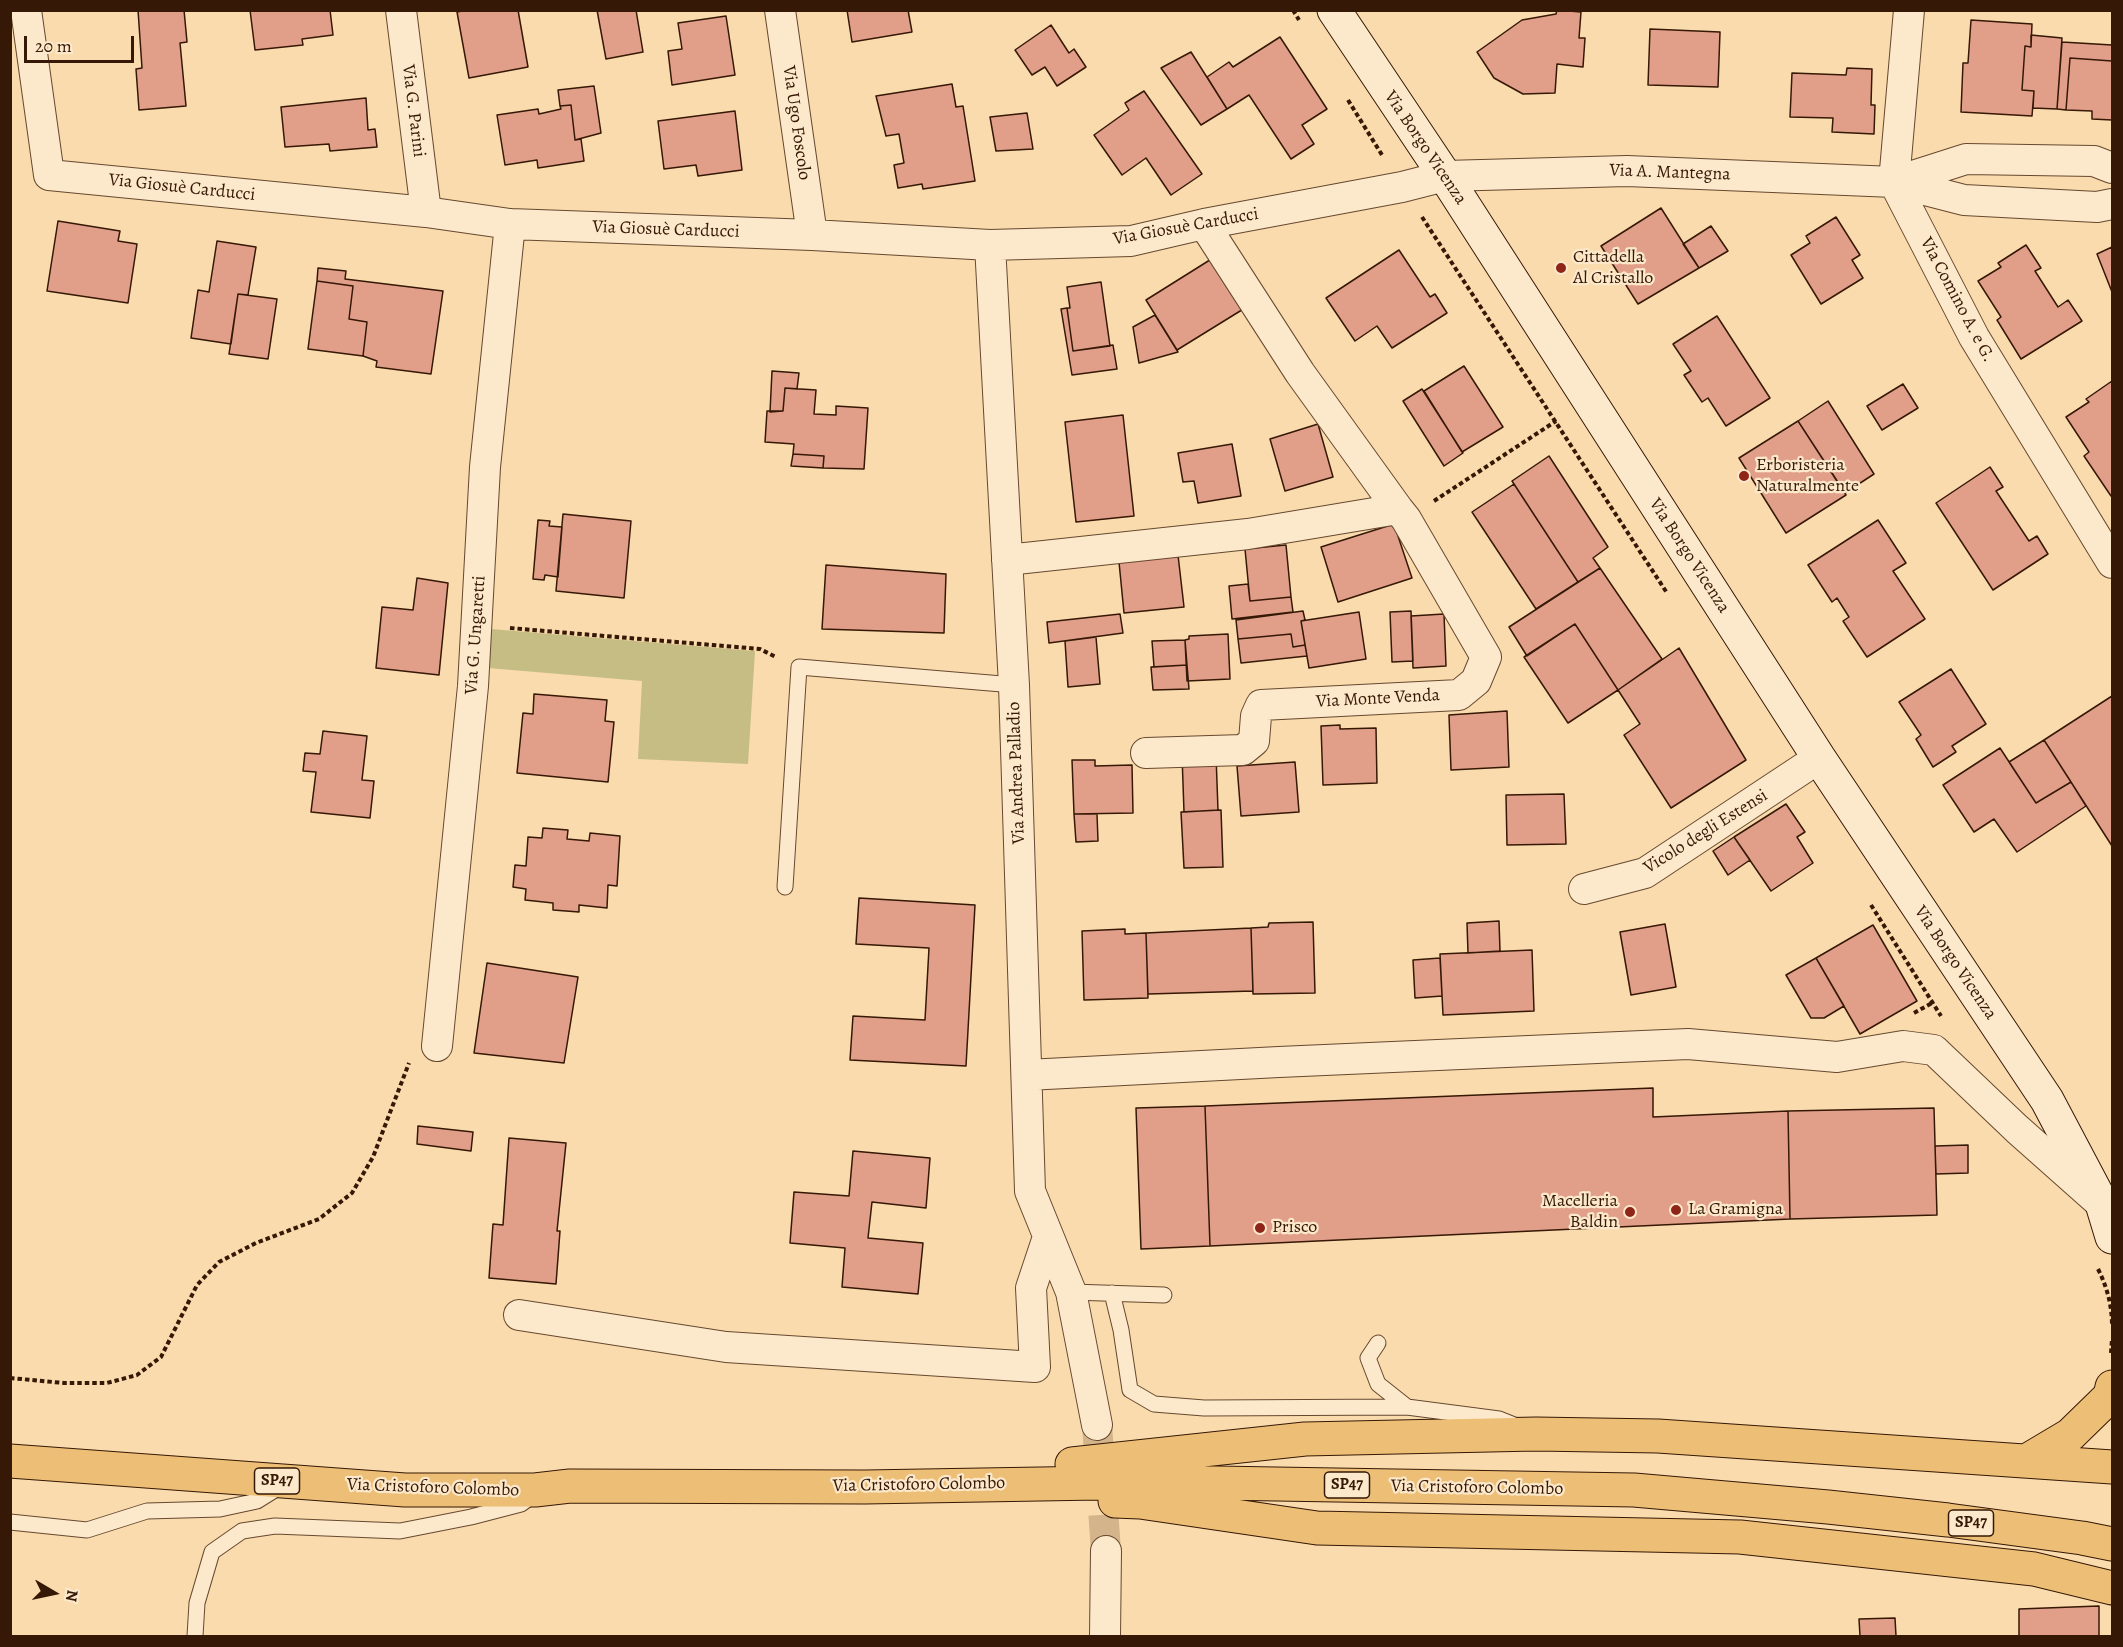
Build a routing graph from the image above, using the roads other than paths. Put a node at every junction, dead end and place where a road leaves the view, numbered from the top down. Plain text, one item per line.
1 (26, 10) edge
2 (400, 10) edge
3 (780, 10) edge
4 (1334, 10) edge
5 (1909, 10) edge
6 (2112, 168) edge
7 (1445, 176) junction
8 (1894, 182) junction
9 (2112, 204) edge
10 (426, 212) junction
11 (510, 224) junction
12 (1204, 224) junction
13 (812, 235) junction
14 (990, 245) junction
15 (1402, 514) junction
16 (1007, 560) junction
17 (2112, 563) edge
18 (1014, 685) junction
19 (1146, 753) dead end
20 (1819, 758) junction
21 (785, 887) dead end
22 (1584, 890) dead end
23 (437, 1046) road end
24 (1028, 1075) junction
25 (2047, 1100) junction
26 (2112, 1173) edge
27 (2102, 1204) junction
28 (1047, 1237) junction
29 (2112, 1237) edge
30 (1071, 1292) junction
31 (1112, 1293) junction
32 (1164, 1295) dead end
33 (519, 1314) dead end
34 (1378, 1343) dead end
35 (2112, 1388) edge
36 (1407, 1407) junction
37 (1097, 1425) tunnel mouth
38 (1536, 1434) junction
39 (2028, 1460) junction
40 (10, 1461) edge
41 (2112, 1467) edge
42 (288, 1481) junction
43 (865, 1487) junction
44 (543, 1489) junction
45 (10, 1522) edge
46 (2112, 1544) edge
47 (1106, 1551) tunnel mouth
48 (2112, 1588) edge
49 (195, 1636) edge
50 (1106, 1636) edge

1 - 10 street, Via Giosuè Carducci
2 - 10 street, Via G. Parini
3 - 13 street, Via Ugo Foscolo
4 - 7 street, Via Borgo Vicenza
5 - 8 street
6 - 8 street, Via A. Mantegna
7 - 8 street, Via A. Mantegna
7 - 12 street, Via Giosuè Carducci
7 - 20 street, Via Borgo Vicenza
8 - 9 street, Via A. Mantegna
8 - 17 street, Via Comino A. e G.
10 - 11 street, Via Giosuè Carducci
11 - 13 street, Via Giosuè Carducci
11 - 23 street, Via G. Ungaretti
12 - 14 street, Via Giosuè Carducci
12 - 15 street, Via Monte Venda
13 - 14 street, Via Giosuè Carducci
14 - 16 street, Via Andrea Palladio
15 - 16 street
15 - 19 street, Via Monte Venda
16 - 18 street, Via Andrea Palladio
18 - 21 lane
18 - 24 street, Via Andrea Palladio
20 - 22 street, Vicolo degli Estensi
20 - 25 street, Via Borgo Vicenza
24 - 27 street
24 - 28 street, Via Andrea Palladio
25 - 26 street, Via Borgo Vicenza
25 - 27 street, Via Borgo Vicenza
27 - 29 street, Via Borgo Vicenza
28 - 30 street, Via Andrea Palladio
28 - 33 street
30 - 31 lane
30 - 37 street, Via Andrea Palladio
31 - 32 lane
31 - 36 lane
34 - 36 lane
35 - 39 main road
36 - 38 lane
38 - 39 main road
38 - 43 main road
39 - 41 main road
40 - 42 main road, Via Cristoforo Colombo / SP47
42 - 44 main road, Via Cristoforo Colombo / SP47
42 - 45 lane
43 - 44 main road, Via Cristoforo Colombo / SP47
43 - 46 main road, Via Cristoforo Colombo / SP47
43 - 48 main road
44 - 49 lane
47 - 50 street

